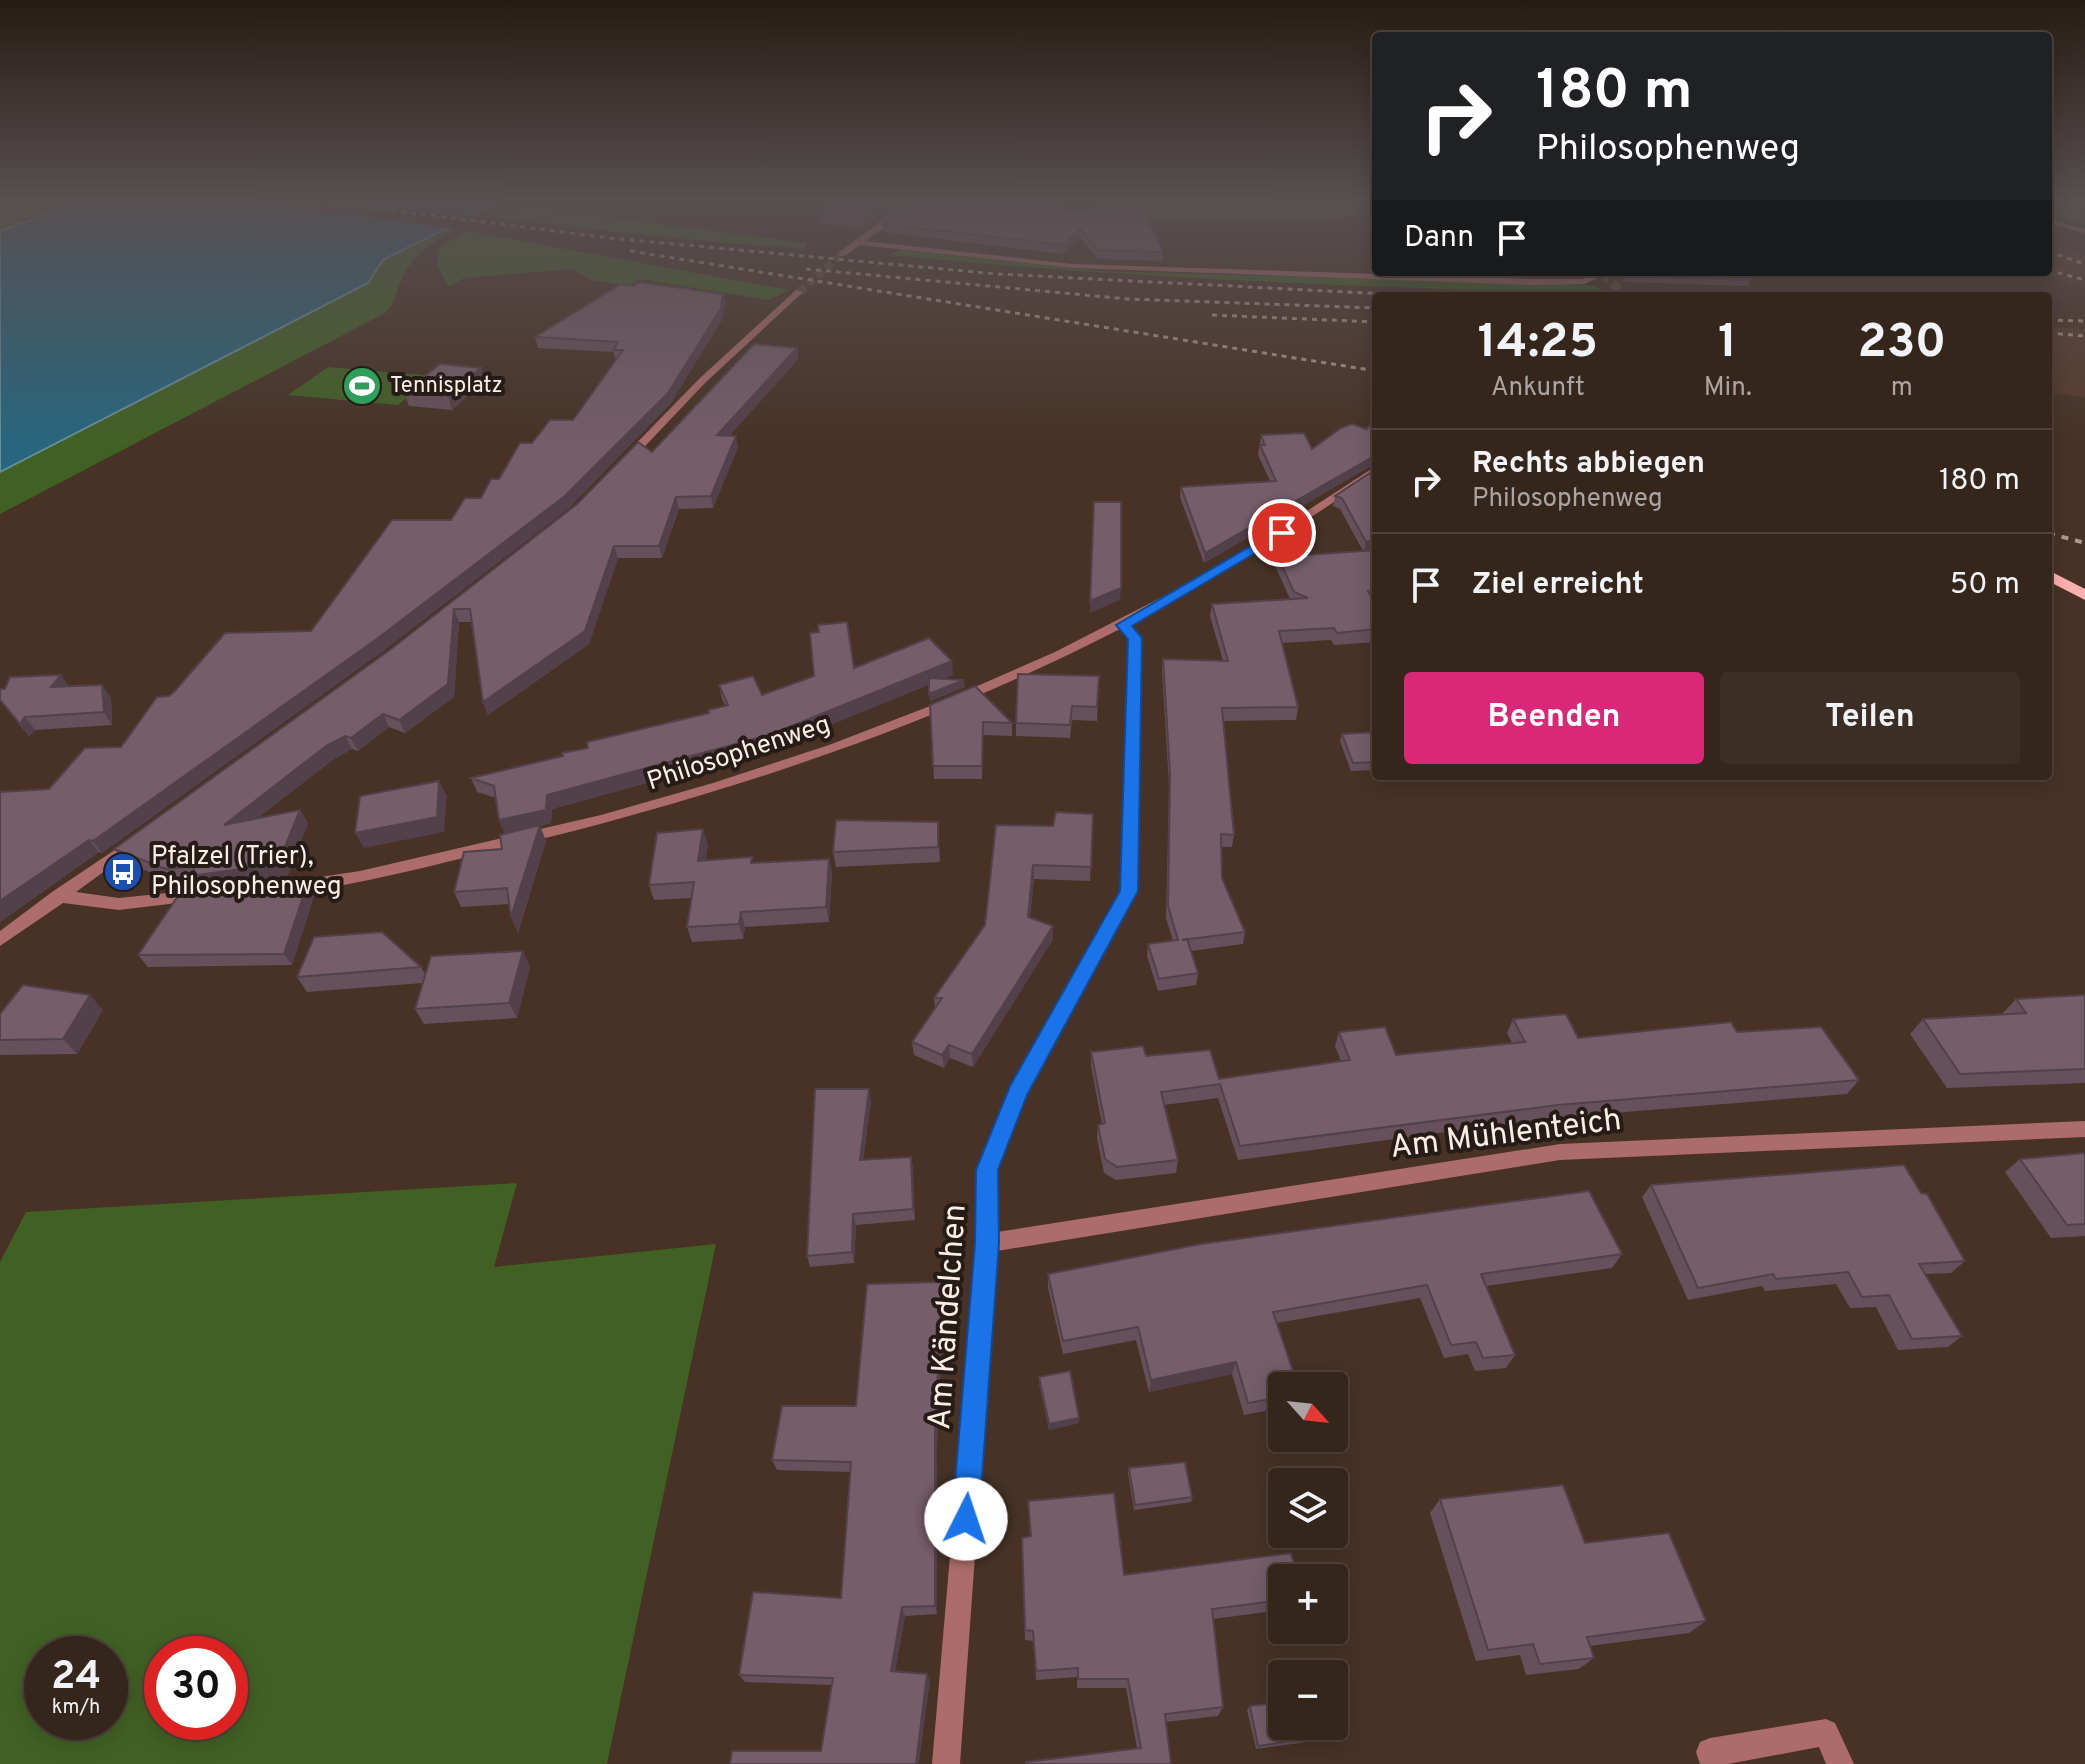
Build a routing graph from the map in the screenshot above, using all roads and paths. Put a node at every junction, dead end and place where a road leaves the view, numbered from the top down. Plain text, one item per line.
1 (1512, 281) edge
2 (1567, 281) edge
3 (799, 292) tunnel mouth
4 (614, 472) edge
5 (1372, 472) edge
6 (2052, 577) edge
7 (2085, 595) edge
8 (1123, 625) junction
9 (142, 836) edge
10 (278, 889) edge
11 (214, 895) edge
12 (58, 896) junction
13 (0, 940) edge
14 (2085, 1129) edge
15 (987, 1243) junction
16 (946, 1764) edge
17 (1714, 1764) edge
18 (1840, 1764) edge

1 - 2 street
3 - 4 street
5 - 8 street, Philosophenweg
6 - 7 main road
8 - 10 street, Philosophenweg
8 - 15 street, Am Kändelchen
9 - 12 street
11 - 12 street
12 - 13 street
14 - 15 street, Am Mühlenteich
15 - 16 street, Am Kändelchen
17 - 18 street

